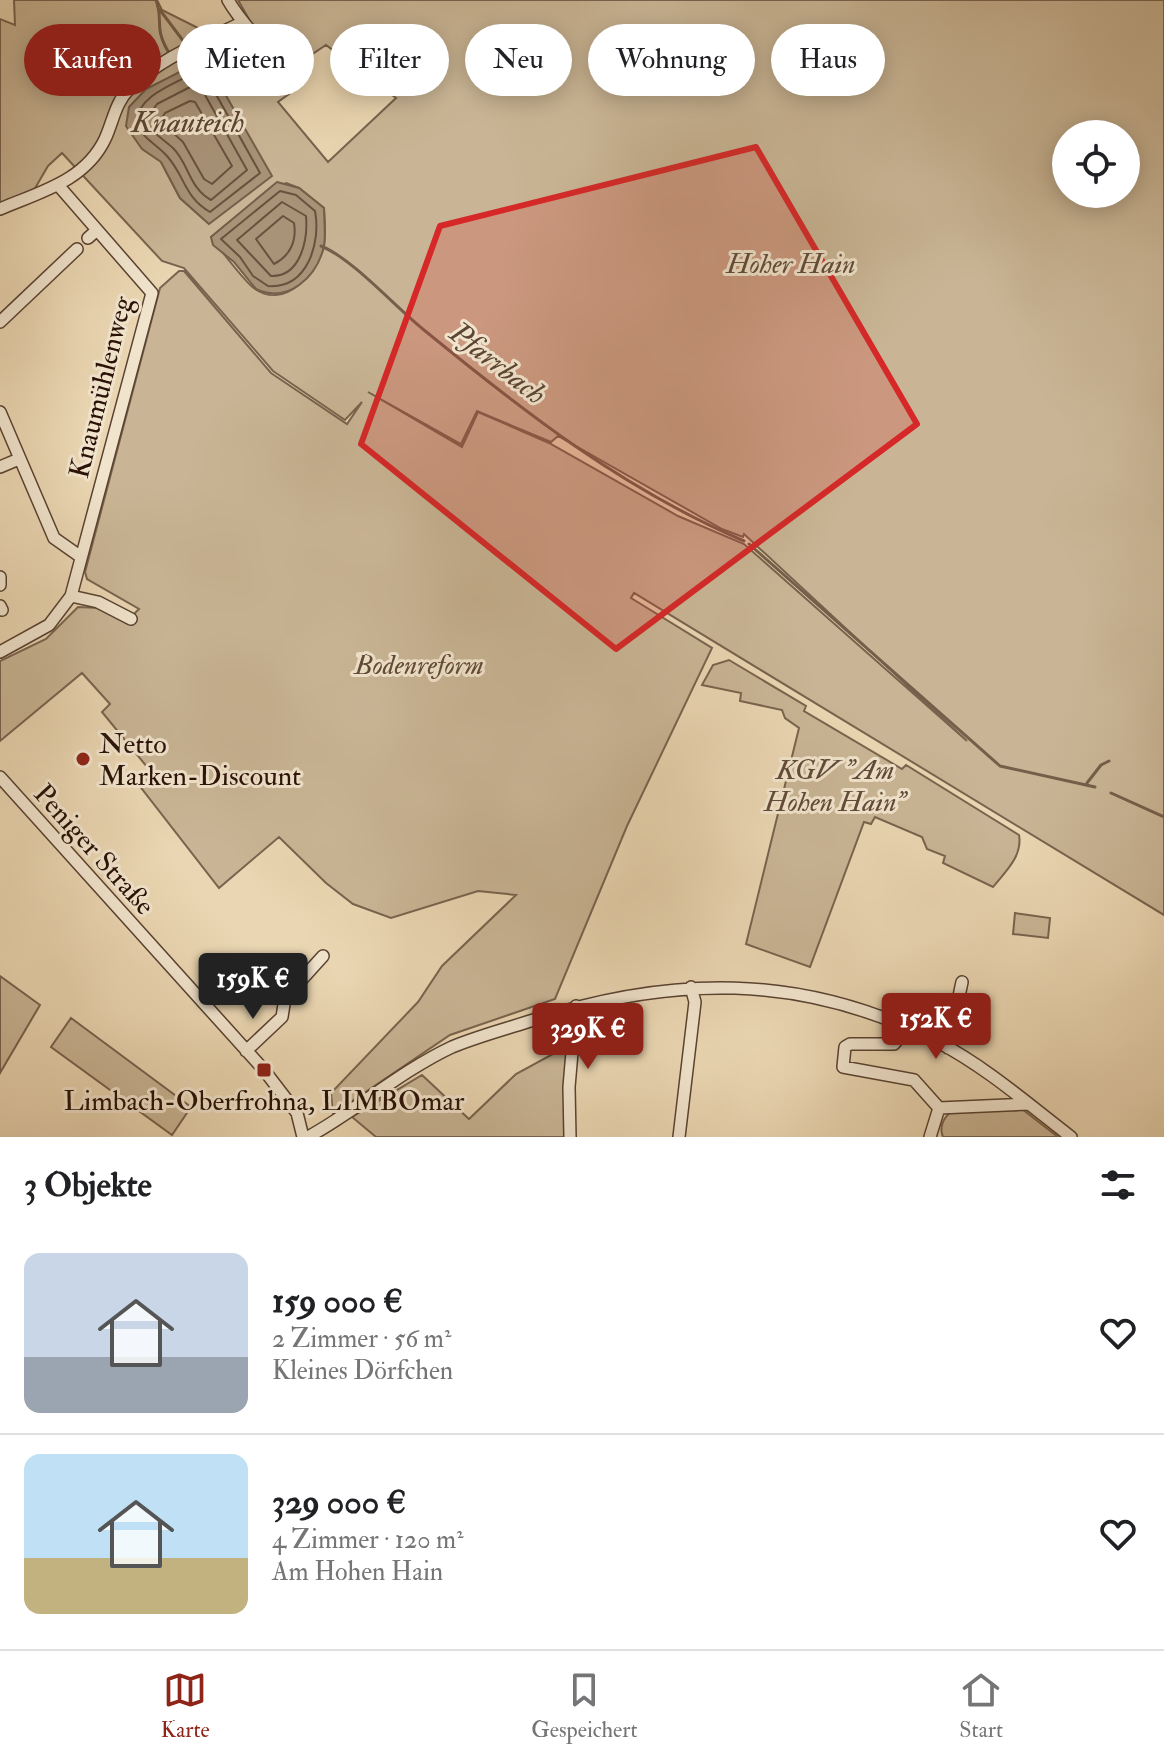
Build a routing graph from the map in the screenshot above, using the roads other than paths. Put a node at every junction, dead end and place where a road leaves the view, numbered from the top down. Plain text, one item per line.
1 (228, 0) edge
2 (241, 23) joint
3 (58, 185) junction
4 (0, 209) edge
5 (77, 249) dead end
6 (0, 322) edge
7 (0, 412) edge
8 (2, 425) edge
9 (19, 459) junction
10 (0, 467) edge
11 (81, 557) junction
12 (0, 577) edge
13 (0, 585) edge
14 (71, 596) junction
15 (131, 619) dead end
16 (0, 652) edge
17 (0, 777) edge
18 (323, 956) dead end
19 (962, 982) dead end
20 (691, 987) junction
21 (576, 1006) junction
22 (907, 1028) junction
23 (948, 1048) junction
24 (246, 1051) junction
25 (1028, 1104) junction
26 (939, 1108) junction
27 (934, 1135) edge
28 (306, 1137) edge
29 (570, 1137) edge
30 (679, 1137) edge
31 (1071, 1137) edge

1 - 2 street
2 - 3 street
3 - 4 street
3 - 11 street, Knaumühlenweg
5 - 6 street
7 - 8 street
8 - 9 street
9 - 10 street
9 - 11 street
11 - 14 street, Knaumühlenweg
12 - 13 street
14 - 15 street
14 - 16 street, Knaumühlenweg
17 - 24 street, Peniger Straße
18 - 24 street
19 - 23 street
20 - 21 street
20 - 22 street
20 - 30 street
21 - 28 street
21 - 29 street
22 - 23 street
22 - 26 street
23 - 25 street
24 - 28 street, Peniger Straße
25 - 26 street
25 - 31 street
26 - 27 street

